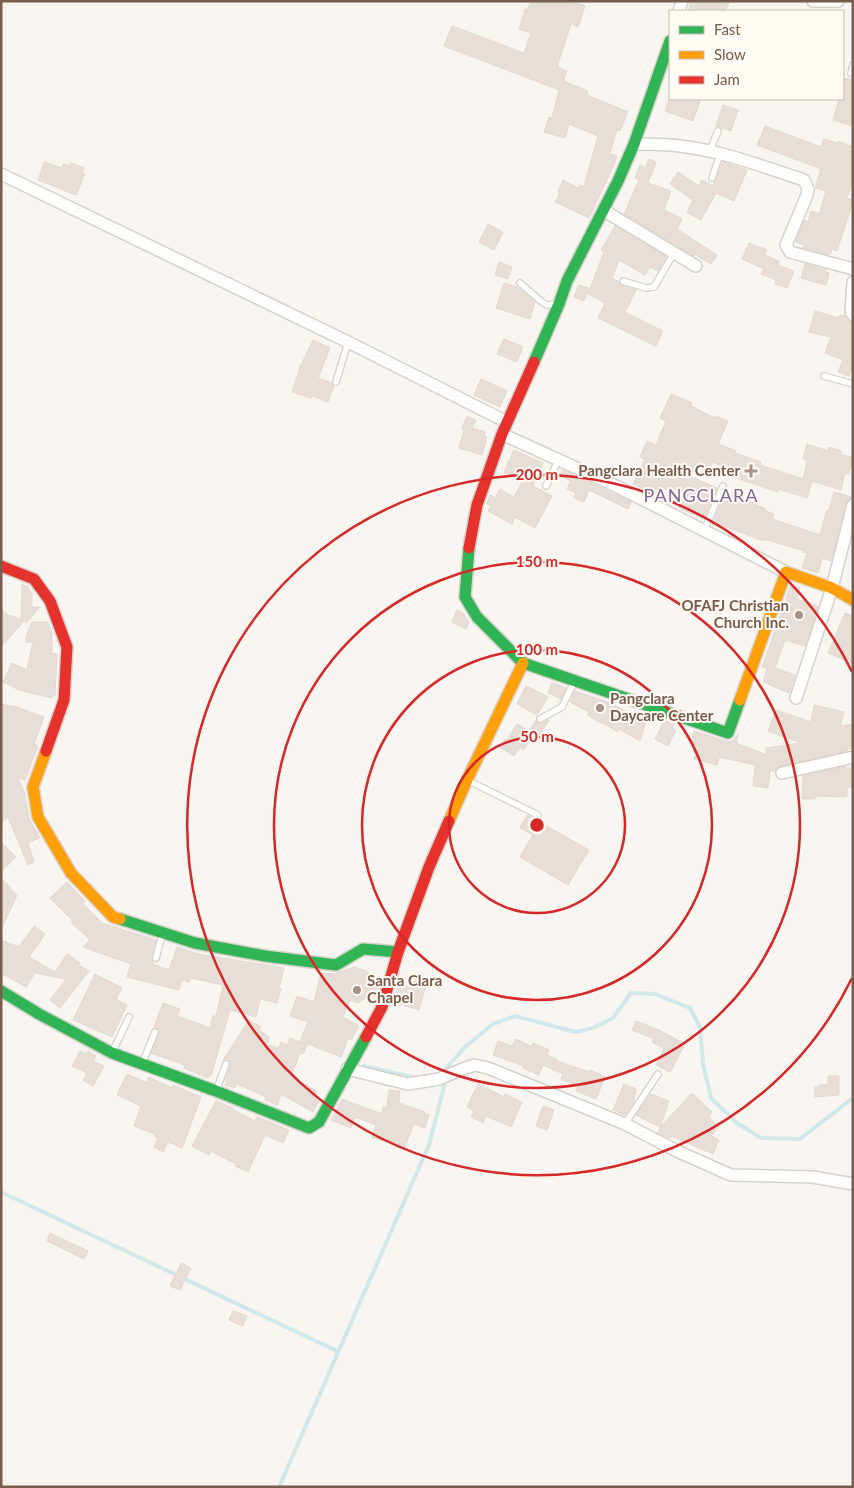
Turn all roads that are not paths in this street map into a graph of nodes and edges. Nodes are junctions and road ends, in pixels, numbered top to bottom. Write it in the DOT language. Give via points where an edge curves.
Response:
graph roads {
  1 [pos="813,1"];
  2 [pos="838,1"];
  3 [pos="669,44"];
  4 [pos="853,65"];
  5 [pos="851,73"];
  6 [pos="718,131"];
  7 [pos="634,144"];
  8 [pos="714,153"];
  9 [pos="1,174"];
  10 [pos="712,178"];
  11 [pos="603,210"];
  12 [pos="674,253"];
  13 [pos="696,266"];
  14 [pos="853,269"];
  15 [pos="623,281"];
  16 [pos="853,282"];
  17 [pos="520,283"];
  18 [pos="559,304"];
  19 [pos="853,315"];
  20 [pos="348,342"];
  21 [pos="824,376"];
  22 [pos="336,382"];
  23 [pos="853,384"];
  24 [pos="507,422"];
  25 [pos="502,434"];
  26 [pos="558,459"];
  27 [pos="546,486"];
  28 [pos="723,486"];
  29 [pos="853,504"];
  30 [pos="704,531"];
  31 [pos="1,566"];
  32 [pos="786,572"];
  33 [pos="832,588"];
  34 [pos="853,600"];
  35 [pos="523,663"];
  36 [pos="575,680"];
  37 [pos="796,698"];
  38 [pos="540,719"];
  39 [pos="853,757"];
  40 [pos="782,773"];
  41 [pos="467,780"];
  42 [pos="538,815"];
  43 [pos="163,933"];
  44 [pos="398,952"];
  45 [pos="156,958"];
  46 [pos="1,991"];
  47 [pos="129,1017"];
  48 [pos="155,1032"];
  49 [pos="112,1053"];
  50 [pos="142,1064"];
  51 [pos="226,1064"];
  52 [pos="347,1069"];
  53 [pos="658,1074"];
  54 [pos="216,1091"];
  55 [pos="625,1124"];
  56 [pos="853,1184"];
  1 -- 2 [label="street"];
  3 -- 7 [label="street"];
  4 -- 5 [label="lane"];
  6 -- 8 [label="lane"];
  7 -- 8 [label="street" via="680,146"];
  7 -- 11 [label="street"];
  8 -- 10 [label="lane"];
  8 -- 14 [label="street" via="804,180 807,195 787,248 790,252"];
  9 -- 20 [label="street"];
  11 -- 12 [label="street"];
  11 -- 18 [label="street" via="567,281"];
  12 -- 13 [label="street"];
  12 -- 15 [label="lane" via="654,287 646,288"];
  16 -- 19 [label="street"];
  17 -- 18 [label="lane" via="542,303"];
  18 -- 24 [label="street"];
  20 -- 22 [label="lane"];
  20 -- 24 [label="street"];
  21 -- 23 [label="lane"];
  24 -- 25 [label="street"];
  25 -- 26 [label="street"];
  25 -- 35 [label="street" via="477,505 465,597 477,617"];
  26 -- 27 [label="lane"];
  26 -- 30 [label="street"];
  28 -- 30 [label="lane"];
  29 -- 33 [label="street"];
  30 -- 32 [label="street"];
  31 -- 43 [label="street" via="34,579 50,601 67,647 64,700 33,787 38,817 71,873 114,917"];
  32 -- 33 [label="street"];
  32 -- 36 [label="street" via="728,732"];
  33 -- 34 [label="street"];
  33 -- 37 [label="street"];
  35 -- 36 [label="street"];
  35 -- 41 [label="street"];
  36 -- 38 [label="lane" via="562,707"];
  39 -- 40 [label="street"];
  41 -- 42 [label="lane"];
  41 -- 44 [label="street" via="429,867"];
  43 -- 44 [label="street" via="194,943 336,965 363,949"];
  43 -- 45 [label="lane"];
  44 -- 52 [label="street" via="382,1007"];
  46 -- 49 [label="street"];
  47 -- 49 [label="lane"];
  48 -- 50 [label="lane"];
  49 -- 50 [label="street"];
  50 -- 54 [label="street"];
  51 -- 54 [label="lane"];
  52 -- 54 [label="street" via="319,1122 309,1128"];
  52 -- 55 [label="street" via="408,1084 440,1079 475,1065"];
  53 -- 55 [label="lane"];
  55 -- 56 [label="street" via="731,1175 813,1177"];
}
